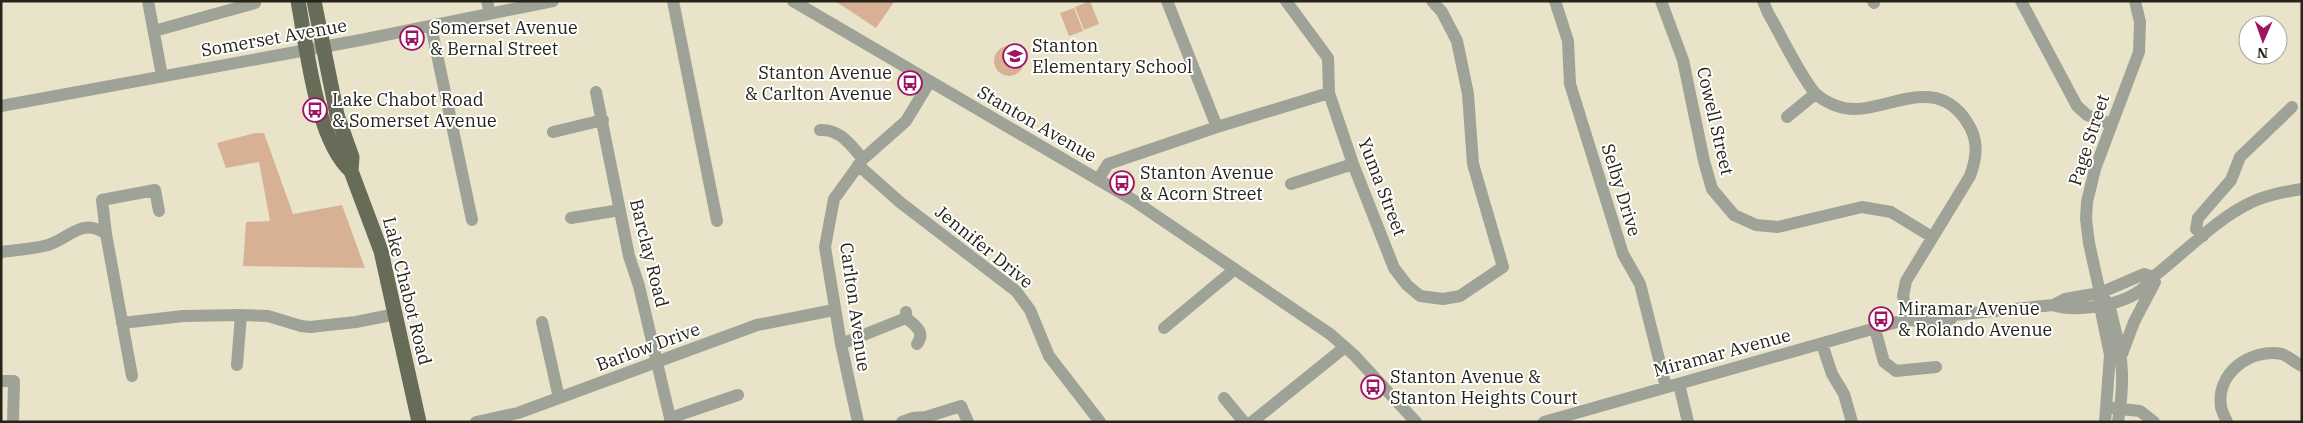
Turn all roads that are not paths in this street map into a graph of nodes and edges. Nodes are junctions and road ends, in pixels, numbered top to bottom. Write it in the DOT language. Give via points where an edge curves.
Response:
graph roads {
  1 [pos="148,1"];
  2 [pos="298,1"];
  3 [pos="314,1"];
  4 [pos="553,1"];
  5 [pos="673,1"];
  6 [pos="793,1"];
  7 [pos="1167,1"];
  8 [pos="1286,1"];
  9 [pos="1432,1"];
  10 [pos="1555,1"];
  11 [pos="1661,1"];
  12 [pos="1763,1"];
  13 [pos="2021,1"];
  14 [pos="2135,1"];
  15 [pos="255,3"];
  16 [pos="489,8"];
  17 [pos="431,26"];
  18 [pos="154,31"];
  19 [pos="323,47"];
  20 [pos="308,49"];
  21 [pos="162,76"];
  22 [pos="929,82"];
  23 [pos="596,92"];
  24 [pos="1330,93"];
  25 [pos="1815,94"];
  26 [pos="1,106"];
  27 [pos="2292,107"];
  28 [pos="1787,118"];
  29 [pos="603,120"];
  30 [pos="2111,124"];
  31 [pos="1217,127"];
  32 [pos="820,130"];
  33 [pos="553,132"];
  34 [pos="861,162"];
  35 [pos="1353,164"];
  36 [pos="351,171"];
  37 [pos="1098,180"];
  38 [pos="1291,184"];
  39 [pos="2302,189"];
  40 [pos="620,210"];
  41 [pos="159,211"];
  42 [pos="571,218"];
  43 [pos="472,220"];
  44 [pos="717,221"];
  45 [pos="106,234"];
  46 [pos="2203,236"];
  47 [pos="1932,237"];
  48 [pos="1,252"];
  49 [pos="1235,269"];
  50 [pos="2156,275"];
  51 [pos="2100,293"];
  52 [pos="2053,305"];
  53 [pos="2104,305"];
  54 [pos="834,310"];
  55 [pos="396,314"];
  56 [pos="241,315"];
  57 [pos="1908,320"];
  58 [pos="542,322"];
  59 [pos="122,323"];
  60 [pos="1164,328"];
  61 [pos="1874,329"];
  62 [pos="841,344"];
  63 [pos="917,344"];
  64 [pos="1822,344"];
  65 [pos="1345,347"];
  66 [pos="2122,354"];
  67 [pos="658,362"];
  68 [pos="237,365"];
  69 [pos="1936,366"];
  70 [pos="2302,366"];
  71 [pos="132,376"];
  72 [pos="8,381"];
  73 [pos="1672,385"];
  74 [pos="738,395"];
  75 [pos="559,398"];
  76 [pos="1224,398"];
  77 [pos="2107,408"];
  78 [pos="2120,408"];
  79 [pos="671,420"];
  80 [pos="1412,420"];
  81 [pos="13,422"];
  82 [pos="419,422"];
  83 [pos="476,422"];
  84 [pos="858,422"];
  85 [pos="902,422"];
  86 [pos="968,422"];
  87 [pos="1100,422"];
  88 [pos="1244,422"];
  89 [pos="1252,422"];
  90 [pos="1544,422"];
  91 [pos="1688,422"];
  92 [pos="1852,422"];
  93 [pos="2105,422"];
  94 [pos="2118,422"];
  95 [pos="2154,422"];
  96 [pos="2227,422"];
  1 -- 18 [label="street"];
  2 -- 20 [label="main road, Lake Chabot Road"];
  3 -- 19 [label="main road, Lake Chabot Road"];
  4 -- 16 [label="street, Somerset Avenue"];
  5 -- 44 [label="street"];
  6 -- 22 [label="street, Stanton Avenue"];
  7 -- 31 [label="street"];
  8 -- 24 [label="street, Yuma Street" via="1328,58"];
  9 -- 35 [label="street, Yuma Street" via="1442,12 1457,41 1468,94 1473,164 1503,267 1460,296 1443,299 1420,296 1394,268"];
  10 -- 73 [label="street, Selby Drive" via="1568,41 1570,84 1622,254 1640,284"];
  11 -- 47 [label="street, Cowell Street" via="1683,60 1712,189 1734,215 1756,225 1778,227 1862,207 1891,212"];
  12 -- 25 [label="street"];
  13 -- 30 [label="street" via="2077,106 2088,115"];
  14 -- 30 [label="street, Page Street" via="2140,22 2139,52"];
  15 -- 18 [label="street"];
  16 -- 17 [label="street, Somerset Avenue"];
  17 -- 19 [label="street, Somerset Avenue"];
  17 -- 43 [label="street"];
  18 -- 21 [label="street"];
  19 -- 20 [label="street, Somerset Avenue"];
  19 -- 36 [label="main road, Lake Chabot Road" via="337,114 352,157"];
  20 -- 21 [label="street, Somerset Avenue"];
  20 -- 36 [label="main road, Lake Chabot Road" via="325,129 341,162"];
  21 -- 26 [label="street, Somerset Avenue"];
  22 -- 34 [label="street, Carlton Avenue" via="906,121"];
  22 -- 37 [label="street, Stanton Avenue"];
  23 -- 29 [label="street, Barclay Road"];
  24 -- 31 [label="street"];
  24 -- 35 [label="street, Yuma Street"];
  25 -- 28 [label="street"];
  25 -- 47 [label="street" via="1837,107 1855,109 1931,97 1962,113 1974,132 1976,160 1970,176"];
  27 -- 46 [label="street" via="2240,157 2231,180 2198,218 2196,229"];
  29 -- 33 [label="street"];
  29 -- 40 [label="street, Barclay Road"];
  30 -- 51 [label="street, Page Street" via="2091,182 2086,210 2089,243"];
  31 -- 37 [label="street" via="1108,164"];
  32 -- 34 [label="street, Jennifer Drive" via="840,134"];
  34 -- 54 [label="street, Carlton Avenue" via="834,199 825,247"];
  34 -- 87 [label="street, Jennifer Drive" via="891,196 1016,290 1030,310 1049,356"];
  35 -- 38 [label="street"];
  36 -- 55 [label="main road, Lake Chabot Road" via="381,251"];
  37 -- 49 [label="street, Stanton Avenue"];
  39 -- 46 [label="street, Miramar Avenue" via="2241,207"];
  40 -- 42 [label="street"];
  40 -- 67 [label="street, Barclay Road"];
  41 -- 45 [label="street" via="155,190 102,200"];
  45 -- 48 [label="street" via="92,227 77,229 49,244"];
  45 -- 59 [label="street"];
  46 -- 50 [label="street, Miramar Avenue"];
  47 -- 57 [label="street" via="1906,281 1903,296"];
  49 -- 60 [label="street"];
  49 -- 65 [label="street, Stanton Avenue"];
  50 -- 51 [label="street, Miramar Avenue" via="2144,274"];
  50 -- 53 [label="street, Miramar Avenue" via="2141,290"];
  50 -- 66 [label="street"];
  51 -- 52 [label="street, Miramar Avenue" via="2065,299"];
  51 -- 53 [label="street"];
  52 -- 53 [label="street, Miramar Avenue" via="2066,309"];
  52 -- 57 [label="street, Miramar Avenue" via="1954,315 1949,311"];
  53 -- 66 [label="street"];
  53 -- 77 [label="street" via="2110,355"];
  54 -- 62 [label="street, Carlton Avenue"];
  54 -- 67 [label="street, Barlow Drive" via="757,325"];
  55 -- 56 [label="street" via="310,326 268,316"];
  55 -- 82 [label="main road, Lake Chabot Road"];
  56 -- 59 [label="street" via="183,316"];
  56 -- 68 [label="street"];
  57 -- 61 [label="street, Miramar Avenue"];
  58 -- 75 [label="street"];
  59 -- 71 [label="street"];
  61 -- 64 [label="street, Miramar Avenue"];
  61 -- 69 [label="street" via="1884,362 1896,371"];
  62 -- 63 [label="street" via="906,314 921,333"];
  62 -- 84 [label="street, Carlton Avenue"];
  64 -- 73 [label="street, Miramar Avenue"];
  64 -- 92 [label="street" via="1832,374 1844,394"];
  65 -- 80 [label="street, Stanton Avenue"];
  65 -- 89 [label="street"];
  66 -- 78 [label="street"];
  67 -- 75 [label="street, Barlow Drive"];
  67 -- 79 [label="street, Barclay Road"];
  70 -- 96 [label="street" via="2283,354 2254,354 2233,367 2222,390 2221,408"];
  72 -- 81 [label="street"];
  73 -- 90 [label="street, Miramar Avenue"];
  73 -- 91 [label="street, Selby Drive"];
  74 -- 79 [label="street"];
  75 -- 83 [label="street, Barlow Drive"];
  76 -- 88 [label="street"];
  77 -- 78 [label="street"];
  77 -- 93 [label="street"];
  78 -- 94 [label="street"];
  78 -- 95 [label="street" via="2140,411"];
  85 -- 86 [label="street" via="962,406"];
}
